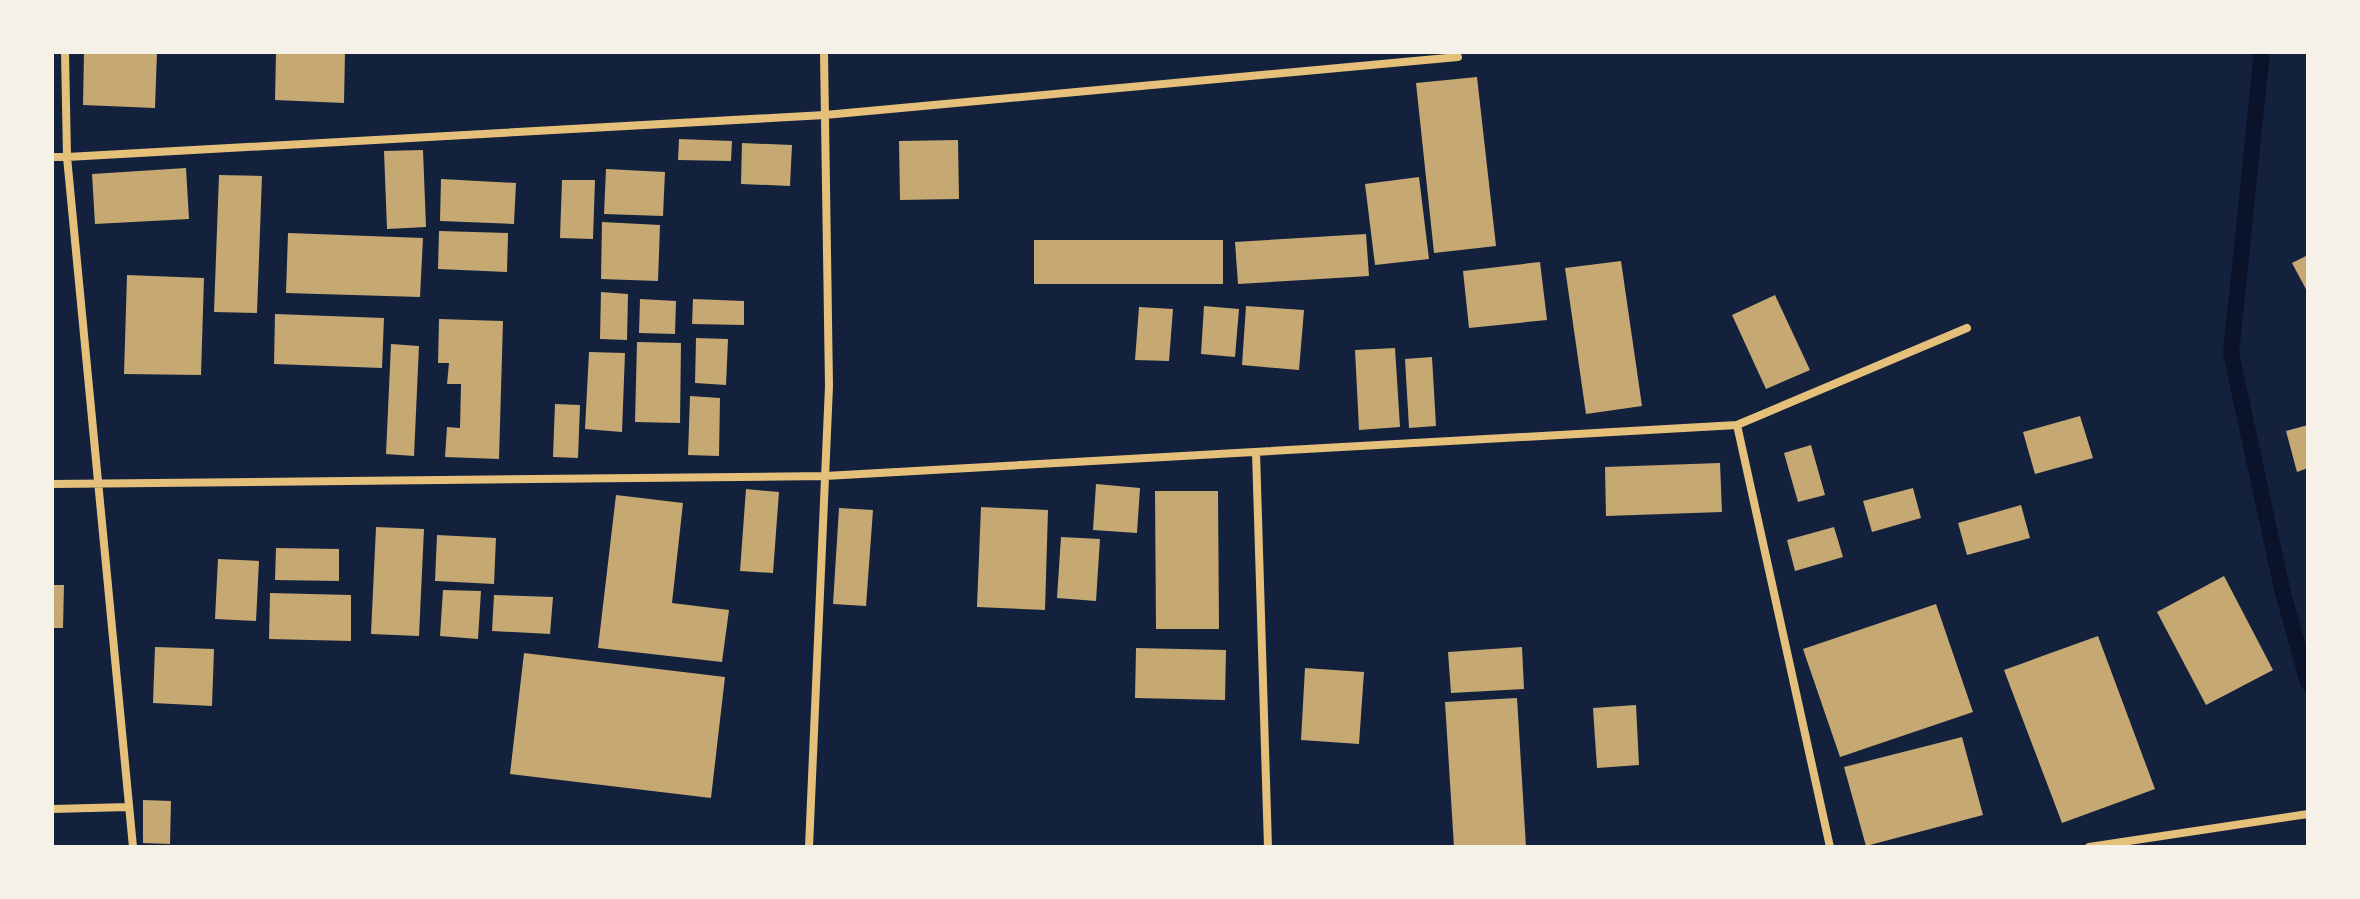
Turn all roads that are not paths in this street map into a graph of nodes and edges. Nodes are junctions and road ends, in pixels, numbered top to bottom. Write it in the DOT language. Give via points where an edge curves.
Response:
graph roads {
  1 [pos="65,52"];
  2 [pos="824,52"];
  3 [pos="1458,57"];
  4 [pos="825,115"];
  5 [pos="52,157"];
  6 [pos="67,157"];
  7 [pos="1967,328"];
  8 [pos="1737,425"];
  9 [pos="1256,452"];
  10 [pos="825,476"];
  11 [pos="52,484"];
  12 [pos="98,484"];
  13 [pos="129,807"];
  14 [pos="52,809"];
  15 [pos="2308,814"];
  16 [pos="133,847"];
  17 [pos="809,847"];
  18 [pos="1268,847"];
  19 [pos="1830,847"];
  20 [pos="2089,847"];
  1 -- 6 [label="street"];
  2 -- 4 [label="street"];
  3 -- 4 [label="street"];
  4 -- 6 [label="street"];
  4 -- 10 [label="street"];
  5 -- 6 [label="street"];
  6 -- 12 [label="street"];
  7 -- 8 [label="street"];
  8 -- 9 [label="street"];
  8 -- 19 [label="street"];
  9 -- 10 [label="street"];
  9 -- 18 [label="street"];
  10 -- 12 [label="street"];
  10 -- 17 [label="street"];
  11 -- 12 [label="street"];
  12 -- 13 [label="street"];
  13 -- 14 [label="street"];
  13 -- 16 [label="street"];
  15 -- 20 [label="street"];
}
